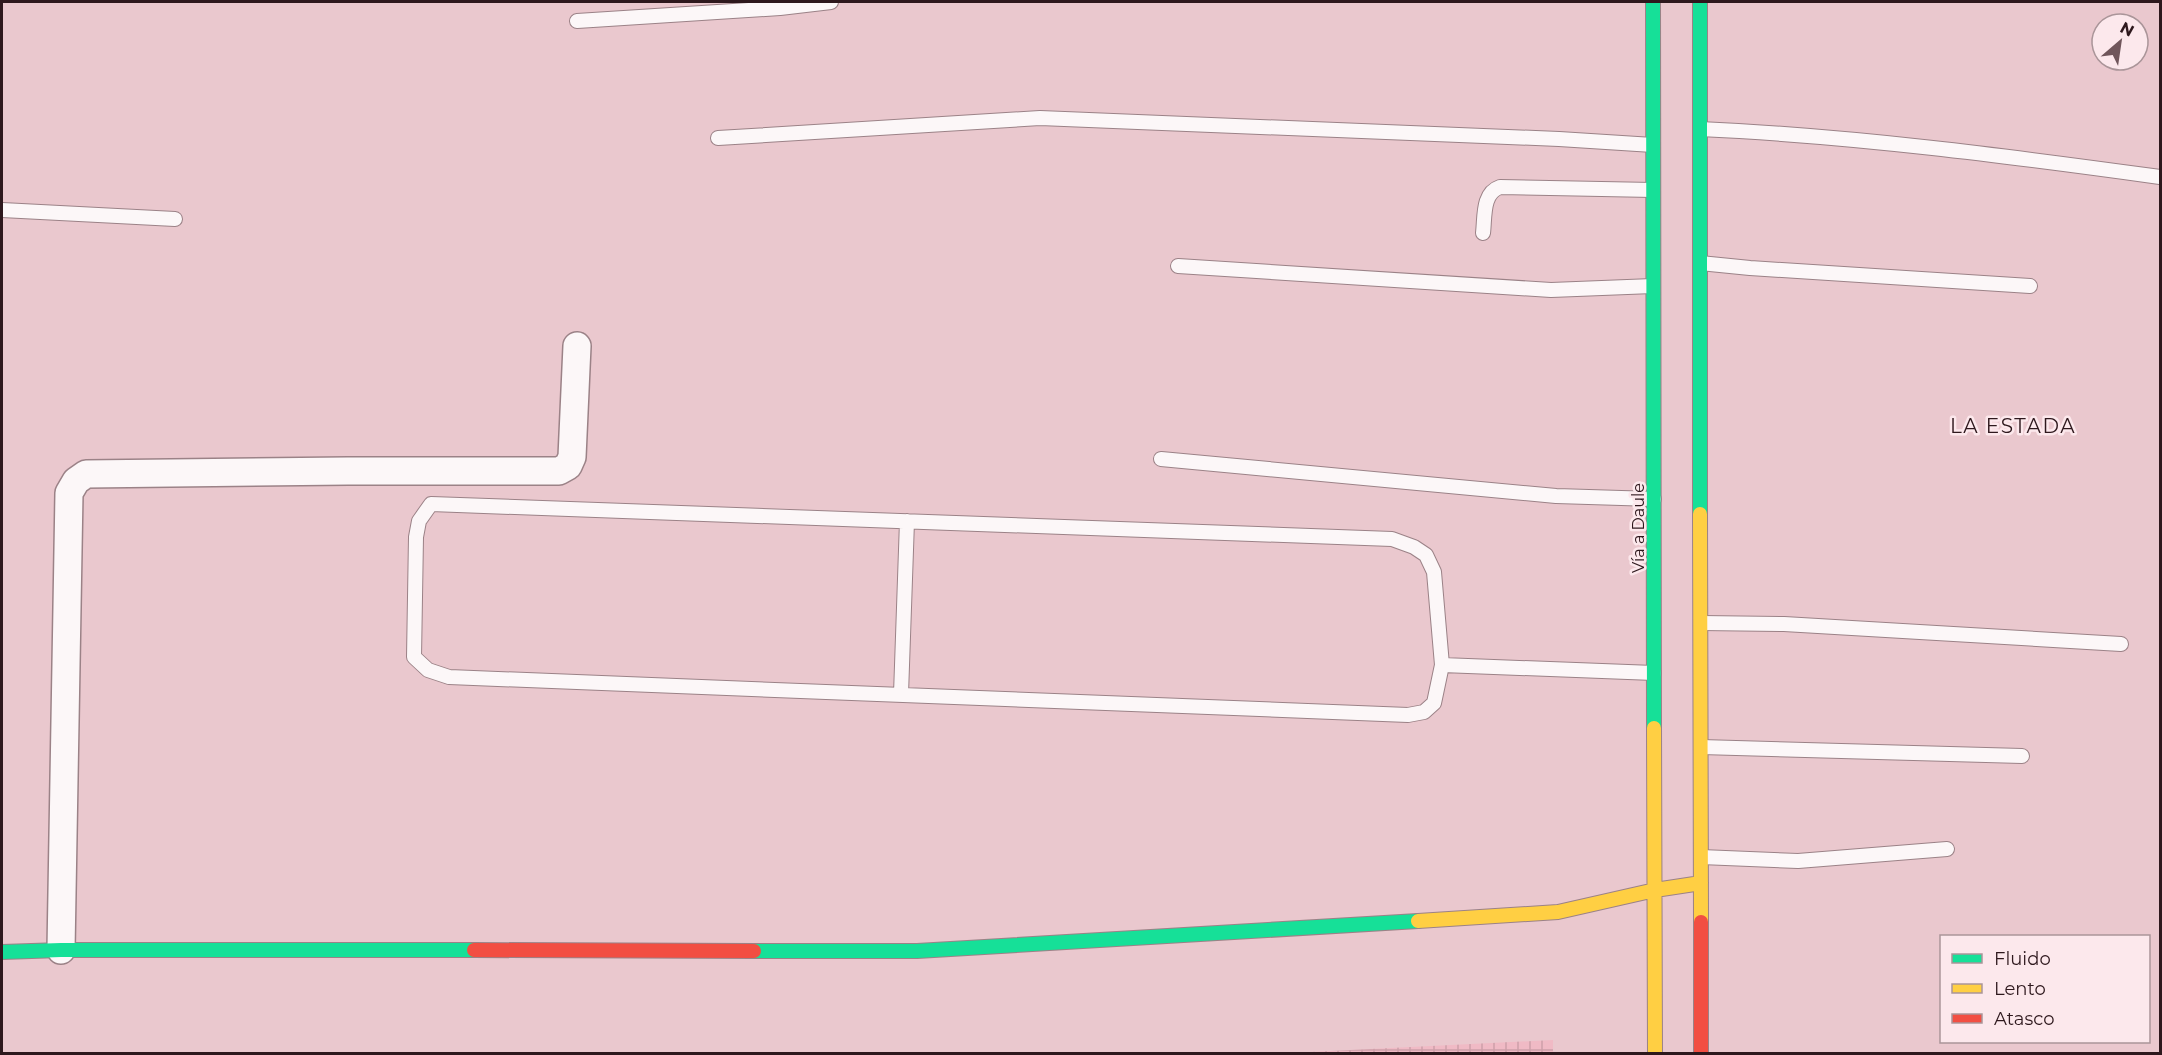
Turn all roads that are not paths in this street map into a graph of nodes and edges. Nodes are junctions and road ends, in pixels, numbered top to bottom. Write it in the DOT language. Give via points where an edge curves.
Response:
graph roads {
  1 [pos="831,2"];
  2 [pos="1653,2"];
  3 [pos="1700,2"];
  4 [pos="577,21"];
  5 [pos="1700,129"];
  6 [pos="718,138"];
  7 [pos="1653,145"];
  8 [pos="2160,177"];
  9 [pos="1653,190"];
  10 [pos="2,210"];
  11 [pos="175,219"];
  12 [pos="1483,233"];
  13 [pos="1700,263"];
  14 [pos="1178,266"];
  15 [pos="1653,286"];
  16 [pos="2030,286"];
  17 [pos="577,345"];
  18 [pos="1161,459"];
  19 [pos="1654,499"];
  20 [pos="907,521"];
  21 [pos="1701,623"];
  22 [pos="2121,644"];
  23 [pos="1442,665"];
  24 [pos="1654,673"];
  25 [pos="901,694"];
  26 [pos="1701,747"];
  27 [pos="2022,756"];
  28 [pos="1947,849"];
  29 [pos="1701,857"];
  30 [pos="1701,883"];
  31 [pos="1655,890"];
  32 [pos="61,950"];
  33 [pos="2,952"];
  34 [pos="1655,1053"];
  35 [pos="1701,1053"];
  1 -- 4 [label="lane"];
  2 -- 7 [label="main road, Vía a Daule"];
  3 -- 5 [label="main road"];
  5 -- 8 [label="lane" via="1778,132 1968,151"];
  5 -- 13 [label="main road"];
  6 -- 7 [label="lane" via="1040,118"];
  7 -- 9 [label="main road, Vía a Daule"];
  9 -- 12 [label="lane" via="1500,186 1487,195"];
  9 -- 15 [label="main road, Vía a Daule"];
  10 -- 11 [label="lane"];
  13 -- 16 [label="lane"];
  13 -- 21 [label="main road"];
  14 -- 15 [label="lane" via="1551,290"];
  15 -- 19 [label="main road, Vía a Daule"];
  17 -- 32 [label="street" via="572,457 568,466 559,471 86,474 76,481 69,493"];
  18 -- 19 [label="lane" via="1556,496"];
  19 -- 24 [label="main road, Vía a Daule"];
  20 -- 23 [label="lane" via="1392,539 1426,555 1434,572"];
  20 -- 25 [label="lane"];
  20 -- 25 [label="lane" via="431,504 419,521 416,537 414,657 428,670 448,676"];
  21 -- 22 [label="lane" via="1784,624"];
  21 -- 26 [label="main road"];
  23 -- 24 [label="lane"];
  23 -- 25 [label="lane" via="1434,703 1424,712 1408,715"];
  24 -- 31 [label="main road, Vía a Daule"];
  26 -- 27 [label="lane"];
  26 -- 29 [label="main road"];
  28 -- 29 [label="lane" via="1798,861"];
  29 -- 30 [label="main road"];
  30 -- 31 [label="main road"];
  30 -- 35 [label="main road"];
  31 -- 32 [label="main road" via="1558,912 917,951"];
  31 -- 34 [label="main road, Vía a Daule"];
  32 -- 33 [label="main road"];
}
